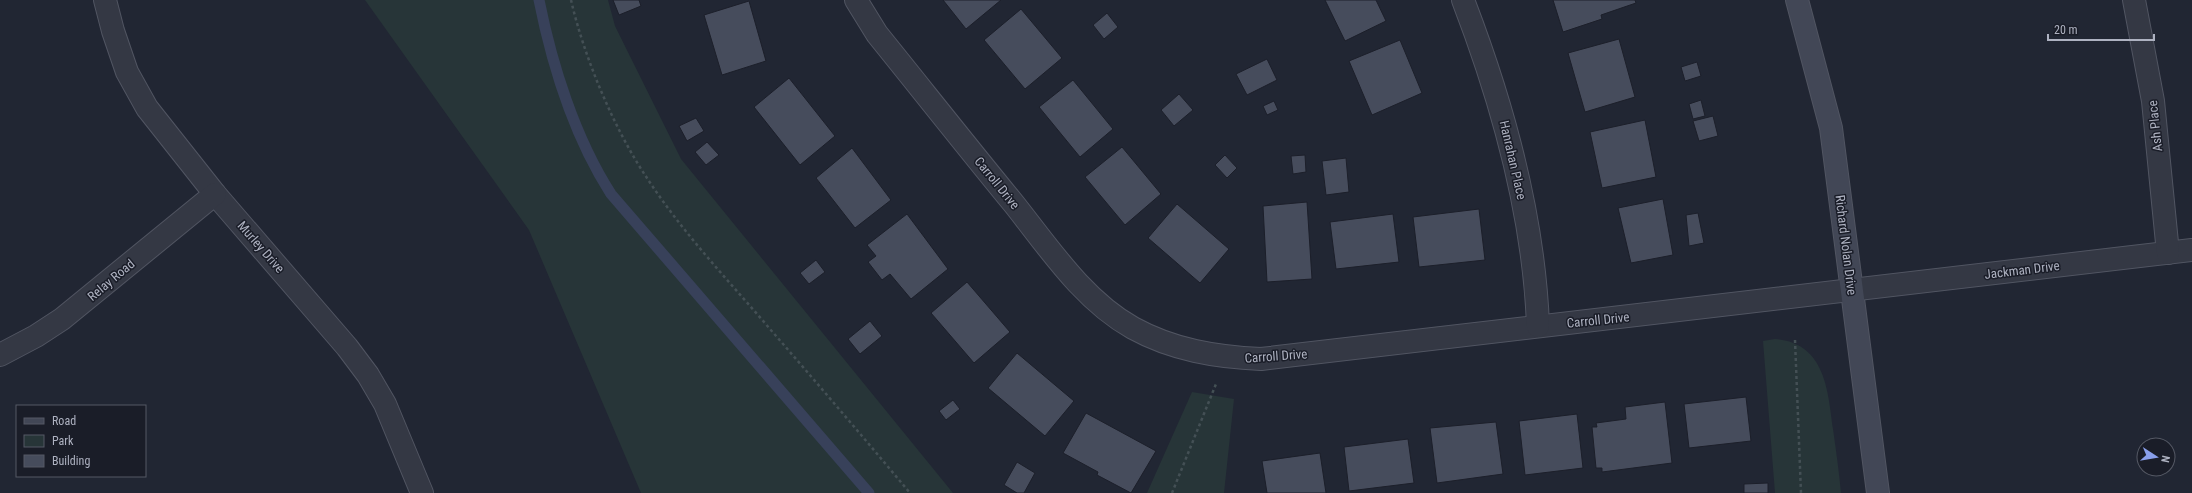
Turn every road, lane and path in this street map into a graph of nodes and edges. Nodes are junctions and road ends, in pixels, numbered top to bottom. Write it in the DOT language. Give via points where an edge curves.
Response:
graph roads {
  1 [pos="106,0"];
  2 [pos="571,0"];
  3 [pos="856,0"];
  4 [pos="1462,0"];
  5 [pos="1797,0"];
  6 [pos="2134,0"];
  7 [pos="215,194"];
  8 [pos="2192,250"];
  9 [pos="2168,253"];
  10 [pos="1852,291"];
  11 [pos="1538,326"];
  12 [pos="1796,340"];
  13 [pos="0,355"];
  14 [pos="1220,356"];
  15 [pos="422,493"];
  16 [pos="910,493"];
  17 [pos="1172,493"];
  18 [pos="1801,493"];
  19 [pos="1878,493"];
  1 -- 7 [label="street, Murley Drive" via="119,51 136,91"];
  2 -- 16 [label="path" via="589,58 610,109 646,178 718,268"];
  3 -- 14 [label="street, Carroll Drive" via="877,34 1074,278 1093,297 1113,314 1155,339"];
  4 -- 11 [label="street, Hanrahan Place" via="1493,86 1513,158 1533,261"];
  5 -- 10 [label="main road, Richard Nolan Drive" via="1832,128"];
  6 -- 9 [label="street, Ash Place" via="2153,101"];
  7 -- 13 [label="street, Relay Road" via="62,320"];
  7 -- 15 [label="street, Murley Drive" via="348,347 368,375 385,404"];
  8 -- 9 [label="street, Jackman Drive"];
  9 -- 10 [label="street, Jackman Drive"];
  10 -- 11 [label="street, Carroll Drive"];
  10 -- 19 [label="main road, Richard Nolan Drive"];
  11 -- 14 [label="street, Carroll Drive" via="1261,359"];
  12 -- 18 [label="path"];
  14 -- 17 [label="path" via="1214,392"];
}
